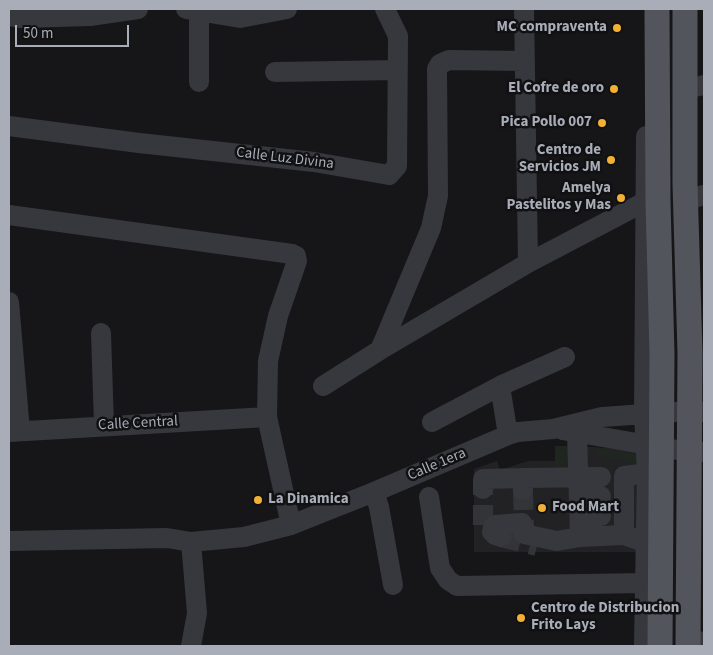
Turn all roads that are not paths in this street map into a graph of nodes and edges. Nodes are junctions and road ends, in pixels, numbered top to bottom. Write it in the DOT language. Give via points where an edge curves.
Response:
graph roads {
  1 [pos="138,9"];
  2 [pos="287,9"];
  3 [pos="385,9"];
  4 [pos="524,9"];
  5 [pos="648,9"];
  6 [pos="657,9"];
  7 [pos="685,9"];
  8 [pos="192,10"];
  9 [pos="16,14"];
  10 [pos="525,61"];
  11 [pos="398,70"];
  12 [pos="275,72"];
  13 [pos="199,82"];
  14 [pos="695,87"];
  15 [pos="9,126"];
  16 [pos="695,198"];
  17 [pos="651,199"];
  18 [pos="9,215"];
  19 [pos="528,264"];
  20 [pos="9,302"];
  21 [pos="101,333"];
  22 [pos="380,350"];
  23 [pos="565,357"];
  24 [pos="323,386"];
  25 [pos="500,386"];
  26 [pos="697,411"];
  27 [pos="653,413"];
  28 [pos="267,417"];
  29 [pos="432,422"];
  30 [pos="104,425"];
  31 [pos="553,429"];
  32 [pos="14,431"];
  33 [pos="578,433"];
  34 [pos="508,435"];
  35 [pos="697,452"];
  36 [pos="654,459"];
  37 [pos="614,486"];
  38 [pos="579,487"];
  39 [pos="483,489"];
  40 [pos="374,492"];
  41 [pos="429,497"];
  42 [pos="613,516"];
  43 [pos="291,525"];
  44 [pos="580,527"];
  45 [pos="492,531"];
  46 [pos="624,535"];
  47 [pos="9,541"];
  48 [pos="557,541"];
  49 [pos="191,542"];
  50 [pos="653,545"];
  51 [pos="537,546"];
  52 [pos="645,583"];
  53 [pos="393,585"];
  54 [pos="694,643"];
  55 [pos="191,646"];
  56 [pos="644,646"];
  57 [pos="660,646"];
  1 -- 9 [label="street" via="90,16"];
  2 -- 8 [label="street" via="240,18"];
  3 -- 11 [label="street, Calle Luz Divina" via="398,36"];
  4 -- 10 [label="street"];
  5 -- 17 [label="street"];
  6 -- 17 [label="main road"];
  7 -- 14 [label="main road"];
  8 -- 13 [label="street"];
  10 -- 19 [label="street"];
  10 -- 22 [label="street" via="449,60 437,69 438,196 435,212"];
  11 -- 12 [label="street"];
  11 -- 15 [label="street, Calle Luz Divina" via="397,166 389,175 296,159"];
  14 -- 16 [label="main road"];
  16 -- 26 [label="main road" via="690,353"];
  17 -- 19 [label="street"];
  17 -- 27 [label="main road" via="661,344"];
  18 -- 28 [label="street" via="296,256 268,361"];
  19 -- 22 [label="street"];
  20 -- 32 [label="street"];
  21 -- 30 [label="street"];
  22 -- 24 [label="street"];
  23 -- 25 [label="street"];
  25 -- 29 [label="street"];
  25 -- 34 [label="street"];
  26 -- 27 [label="street, Calle 1era"];
  26 -- 35 [label="main road"];
  27 -- 31 [label="street, Calle 1era" via="602,417"];
  27 -- 36 [label="main road"];
  28 -- 30 [label="street, Calle Central"];
  28 -- 43 [label="street"];
  30 -- 32 [label="street, Calle Central"];
  31 -- 33 [label="street"];
  31 -- 34 [label="street, Calle 1era"];
  33 -- 36 [label="street"];
  33 -- 38 [label="street"];
  34 -- 40 [label="street, Calle 1era"];
  35 -- 36 [label="street"];
  35 -- 54 [label="main road"];
  36 -- 37 [label="street"];
  36 -- 50 [label="main road"];
  37 -- 38 [label="street"];
  37 -- 42 [label="street"];
  38 -- 39 [label="street" via="483,479"];
  38 -- 44 [label="street"];
  40 -- 43 [label="street, Calle 1era"];
  40 -- 53 [label="street"];
  41 -- 52 [label="street" via="440,568 457,586"];
  42 -- 44 [label="street"];
  42 -- 46 [label="street"];
  43 -- 49 [label="street, Calle 1era" via="244,537"];
  44 -- 46 [label="street"];
  44 -- 48 [label="street"];
  45 -- 48 [label="street" via="499,524 523,525 524,534"];
  46 -- 50 [label="street"];
  47 -- 49 [label="street, Calle 1era" via="167,538"];
  48 -- 51 [label="street"];
  49 -- 55 [label="street" via="197,613"];
  50 -- 52 [label="street"];
  50 -- 57 [label="main road"];
  52 -- 56 [label="street"];
}
